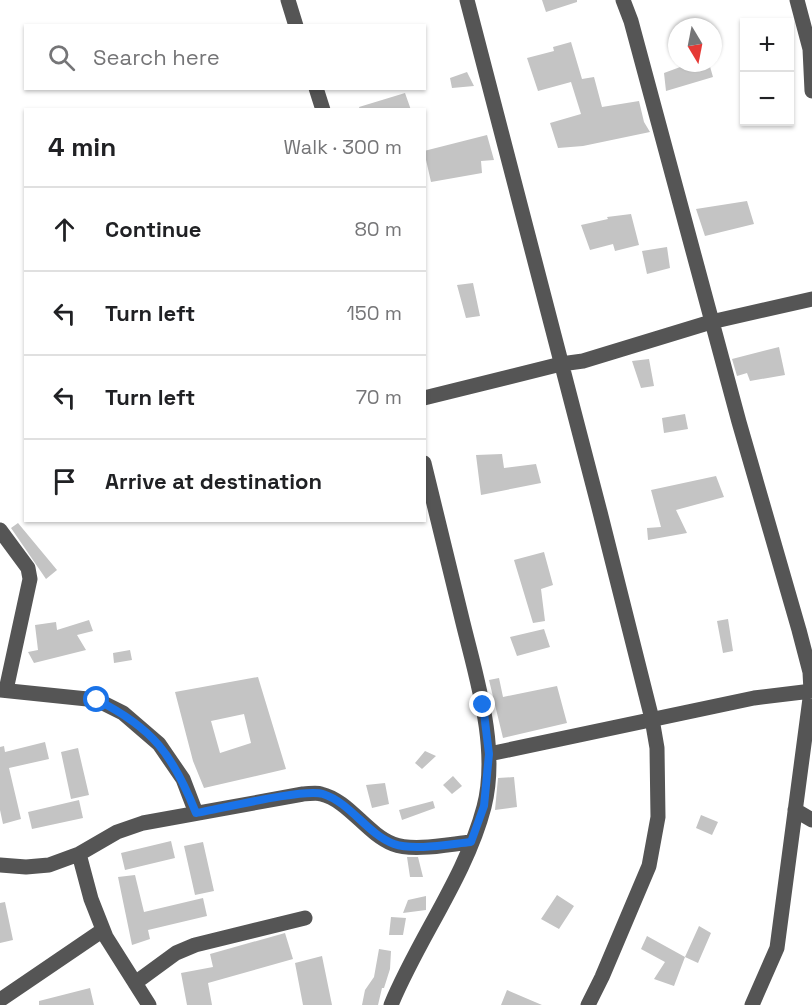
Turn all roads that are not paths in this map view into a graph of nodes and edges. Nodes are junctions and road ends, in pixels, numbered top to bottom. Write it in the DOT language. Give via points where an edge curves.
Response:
graph roads {
  1 [pos="288,0"];
  2 [pos="467,0"];
  3 [pos="623,0"];
  4 [pos="797,0"];
  5 [pos="295,24"];
  6 [pos="317,90"];
  7 [pos="812,91"];
  8 [pos="322,108"];
  9 [pos="812,299"];
  10 [pos="711,322"];
  11 [pos="561,364"];
  12 [pos="426,398"];
  13 [pos="426,471"];
  14 [pos="0,530"];
  15 [pos="3,690"];
  16 [pos="811,691"];
  17 [pos="652,719"];
  18 [pos="489,754"];
  19 [pos="795,810"];
  20 [pos="196,813"];
  21 [pos="812,820"];
  22 [pos="471,842"];
  23 [pos="79,854"];
  24 [pos="0,865"];
  25 [pos="305,918"];
  26 [pos="103,930"];
  27 [pos="135,983"];
  28 [pos="0,1000"];
  29 [pos="149,1005"];
  30 [pos="391,1005"];
  31 [pos="588,1005"];
  32 [pos="752,1005"];
  1 -- 5 [label="street"];
  2 -- 11 [label="street"];
  3 -- 10 [label="street"];
  4 -- 7 [label="street" via="810,49"];
  6 -- 8 [label="street"];
  9 -- 10 [label="street"];
  10 -- 11 [label="street" via="583,361"];
  10 -- 16 [label="street" via="800,630"];
  11 -- 12 [label="street"];
  11 -- 17 [label="street"];
  13 -- 18 [label="street" via="483,705"];
  14 -- 15 [label="street" via="28,568 30,579"];
  15 -- 20 [label="street" via="97,700 123,713 159,744 183,779"];
  16 -- 17 [label="street"];
  16 -- 19 [label="street"];
  17 -- 18 [label="street"];
  17 -- 31 [label="street" via="657,748 658,817 649,866"];
  18 -- 22 [label="street" via="484,806"];
  19 -- 21 [label="street"];
  19 -- 32 [label="street" via="777,948"];
  20 -- 22 [label="street" via="321,794 335,800 395,845"];
  20 -- 23 [label="street" via="143,822"];
  22 -- 30 [label="street"];
  23 -- 24 [label="street" via="49,865"];
  23 -- 26 [label="street"];
  25 -- 27 [label="street" via="195,945 176,953"];
  26 -- 27 [label="street"];
  26 -- 28 [label="street"];
  27 -- 29 [label="street"];
}
